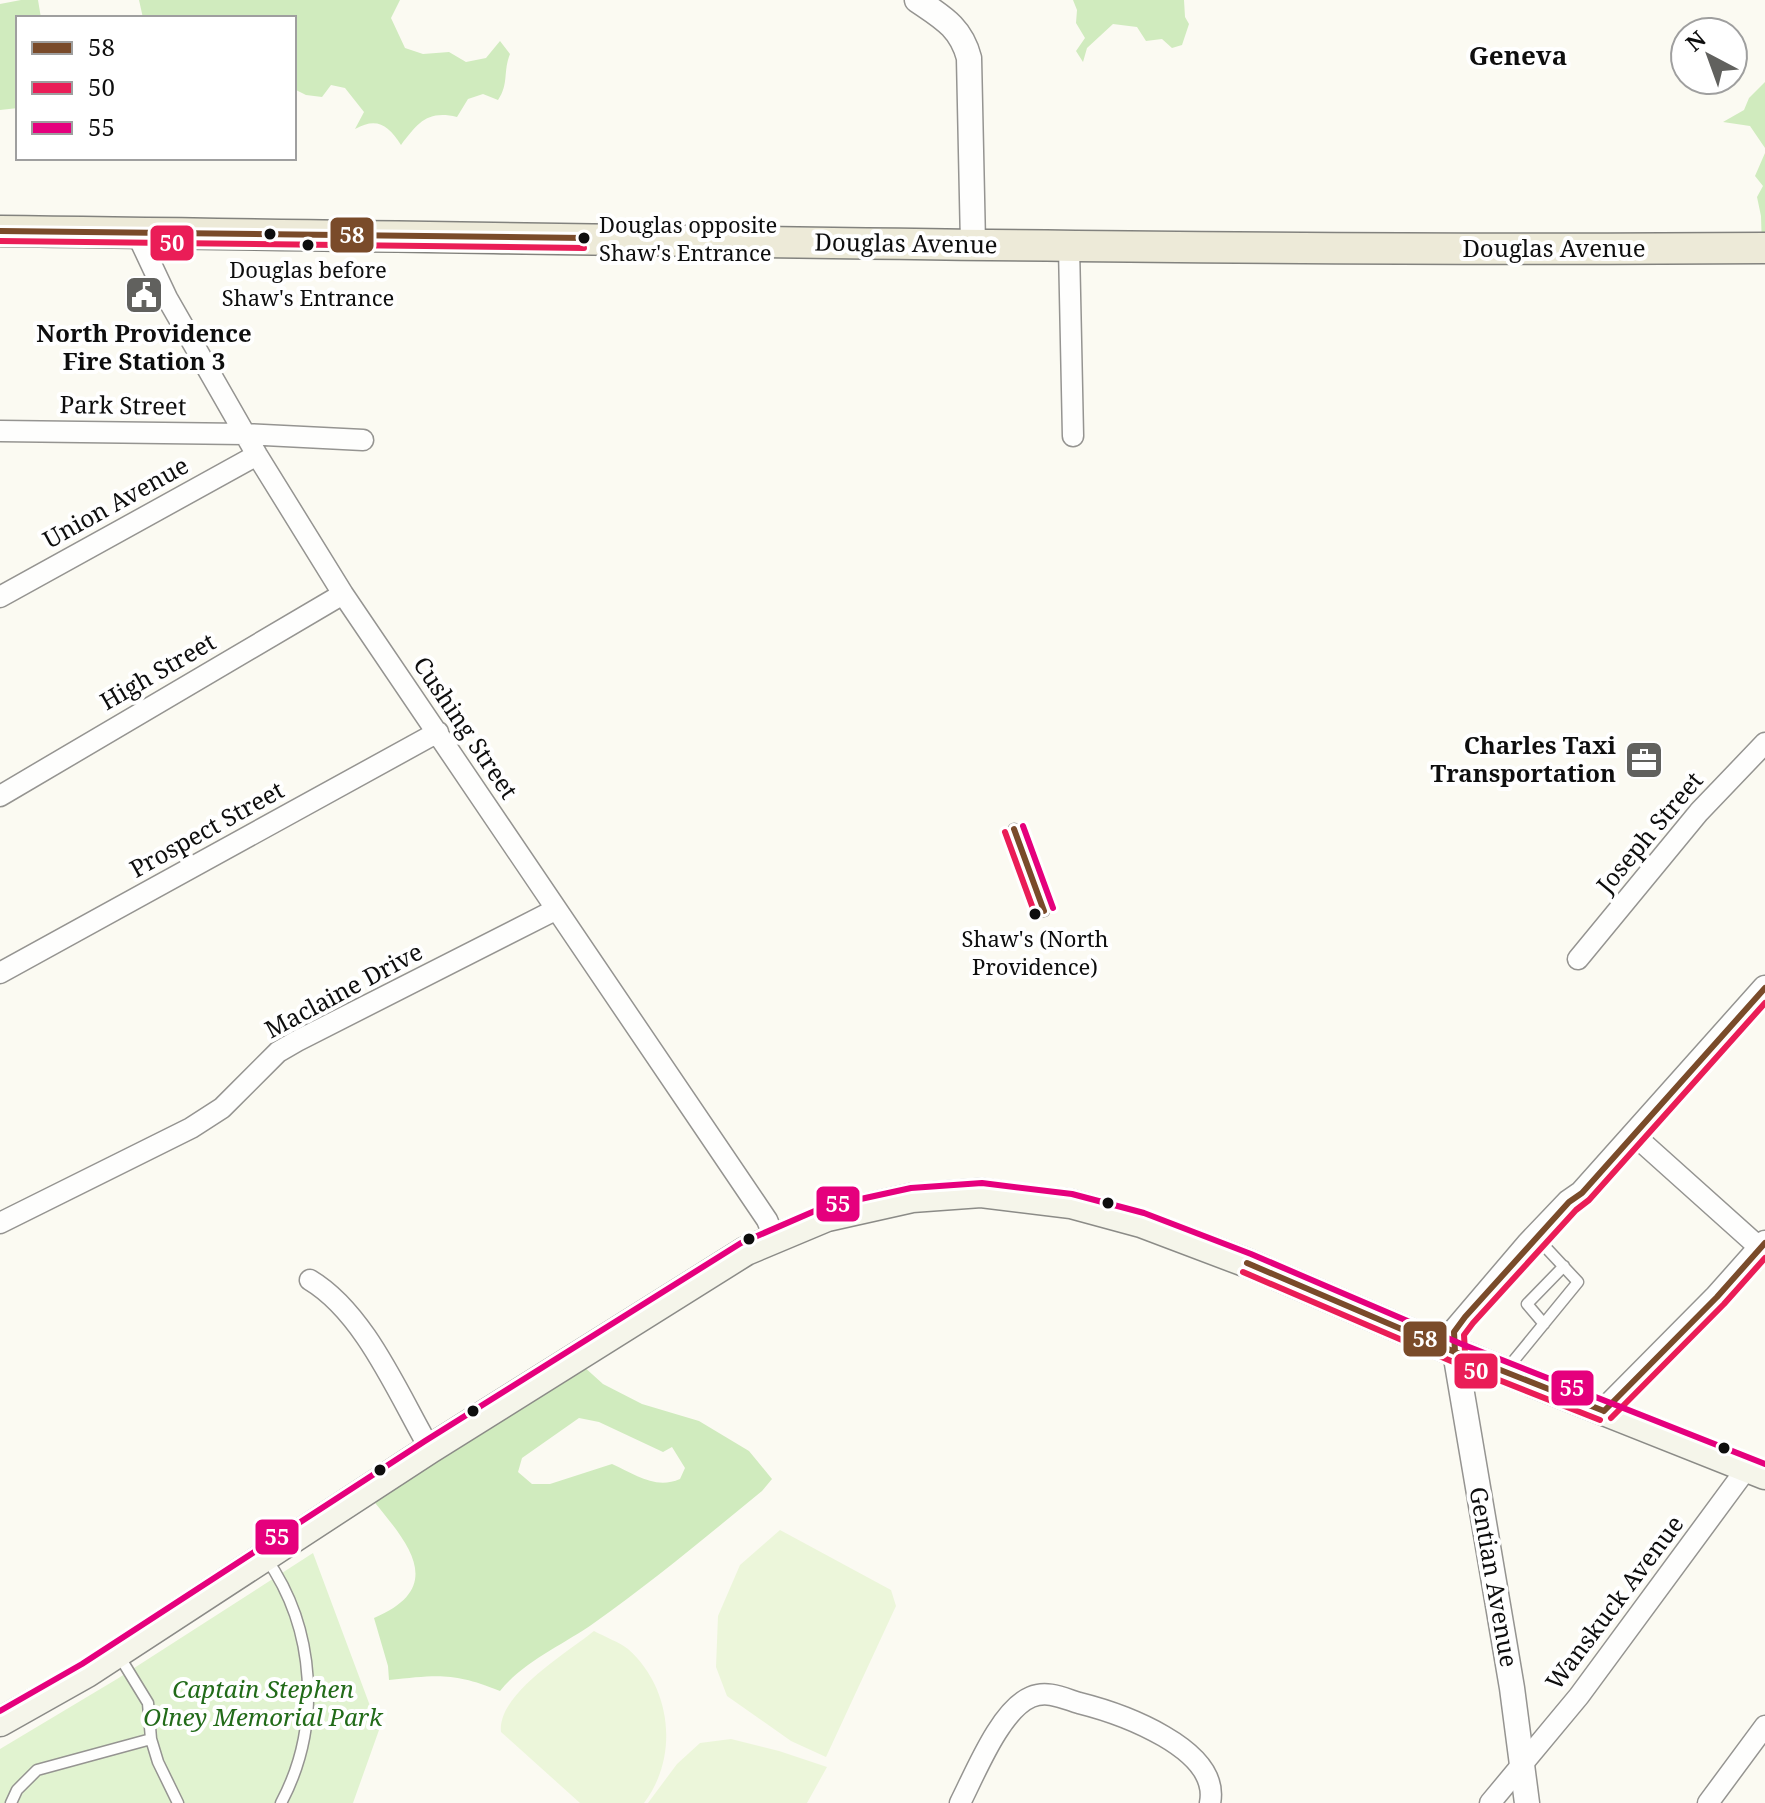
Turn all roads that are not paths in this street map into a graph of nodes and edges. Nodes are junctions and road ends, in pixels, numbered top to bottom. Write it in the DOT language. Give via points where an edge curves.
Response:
graph roads {
  1 [pos="917,0"];
  2 [pos="0,231"];
  3 [pos="136,232"];
  4 [pos="973,244"];
  5 [pos="1069,247"];
  6 [pos="1765,248"];
  7 [pos="0,431"];
  8 [pos="245,434"];
  9 [pos="1073,436"];
  10 [pos="363,440"];
  11 [pos="257,455"];
  12 [pos="343,594"];
  13 [pos="0,597"];
  14 [pos="438,732"];
  15 [pos="1765,743"];
  16 [pos="0,796"];
  17 [pos="1014,829"];
  18 [pos="555,910"];
  19 [pos="1044,911"];
  20 [pos="1578,959"];
  21 [pos="0,973"];
  22 [pos="1765,988"];
  23 [pos="1634,1135"];
  24 [pos="0,1223"];
  25 [pos="1536,1237"];
  26 [pos="775,1239"];
  27 [pos="1763,1246"];
  28 [pos="1564,1266"];
  29 [pos="310,1280"];
  30 [pos="1544,1324"];
  31 [pos="1455,1352"];
  32 [pos="1505,1372"];
  33 [pos="1604,1411"];
  34 [pos="430,1449"];
  35 [pos="1756,1472"];
  36 [pos="264,1556"];
  37 [pos="117,1652"];
  38 [pos="0,1722"];
  39 [pos="1765,1726"];
  40 [pos="151,1739"];
  41 [pos="1521,1766"];
  42 [pos="11,1803"];
  43 [pos="178,1803"];
  44 [pos="281,1803"];
  45 [pos="960,1803"];
  46 [pos="1210,1803"];
  47 [pos="1490,1803"];
  48 [pos="1527,1803"];
  49 [pos="1708,1803"];
  1 -- 4 [label="street" via="965,40"];
  2 -- 3 [label="main road, Douglas Avenue"];
  3 -- 4 [label="main road, Douglas Avenue"];
  3 -- 8 [label="street, Cushing Street" via="167,298"];
  4 -- 5 [label="main road, Douglas Avenue"];
  5 -- 6 [label="main road, Douglas Avenue"];
  5 -- 9 [label="street"];
  7 -- 8 [label="street, Park Street"];
  8 -- 10 [label="street, Park Street"];
  8 -- 11 [label="street, Cushing Street"];
  11 -- 12 [label="street, Cushing Street"];
  11 -- 13 [label="street, Union Avenue"];
  12 -- 14 [label="street, Cushing Street"];
  12 -- 16 [label="street, High Street"];
  14 -- 18 [label="street, Cushing Street"];
  14 -- 21 [label="street, Prospect Street"];
  15 -- 20 [label="street, Joseph Street" via="1699,812"];
  17 -- 19 [label="lane"];
  18 -- 24 [label="street, Maclaine Drive" via="297,1041 278,1052 222,1108 191,1128"];
  18 -- 26 [label="street, Cushing Street" via="671,1075"];
  22 -- 23 [label="street"];
  23 -- 25 [label="street"];
  23 -- 27 [label="street"];
  25 -- 28 [label="lane"];
  25 -- 31 [label="street" via="1454,1332"];
  26 -- 31 [label="main road" via="827,1217 912,1198 981,1193 1071,1204 1141,1223 1247,1263"];
  26 -- 34 [label="main road" via="676,1293"];
  27 -- 33 [label="street"];
  28 -- 30 [label="lane" via="1578,1282"];
  28 -- 30 [label="lane" via="1527,1304"];
  29 -- 34 [label="street" via="351,1316"];
  30 -- 32 [label="lane"];
  31 -- 32 [label="main road"];
  31 -- 41 [label="street, Gentian Avenue"];
  32 -- 33 [label="main road"];
  33 -- 35 [label="main road"];
  34 -- 36 [label="main road"];
  35 -- 41 [label="street, Wanskuck Avenue" via="1738,1484"];
  36 -- 37 [label="main road"];
  36 -- 44 [label="lane" via="283,1582 296,1614 308,1666 305,1728"];
  37 -- 38 [label="main road"];
  37 -- 40 [label="lane" via="148,1703"];
  39 -- 49 [label="street"];
  40 -- 42 [label="lane" via="37,1770"];
  40 -- 43 [label="lane"];
  41 -- 47 [label="street, Wanskuck Avenue"];
  41 -- 48 [label="street, Gentian Avenue"];
  45 -- 46 [label="street" via="1003,1724 1023,1702 1046,1693 1145,1724 1204,1771"];
}
